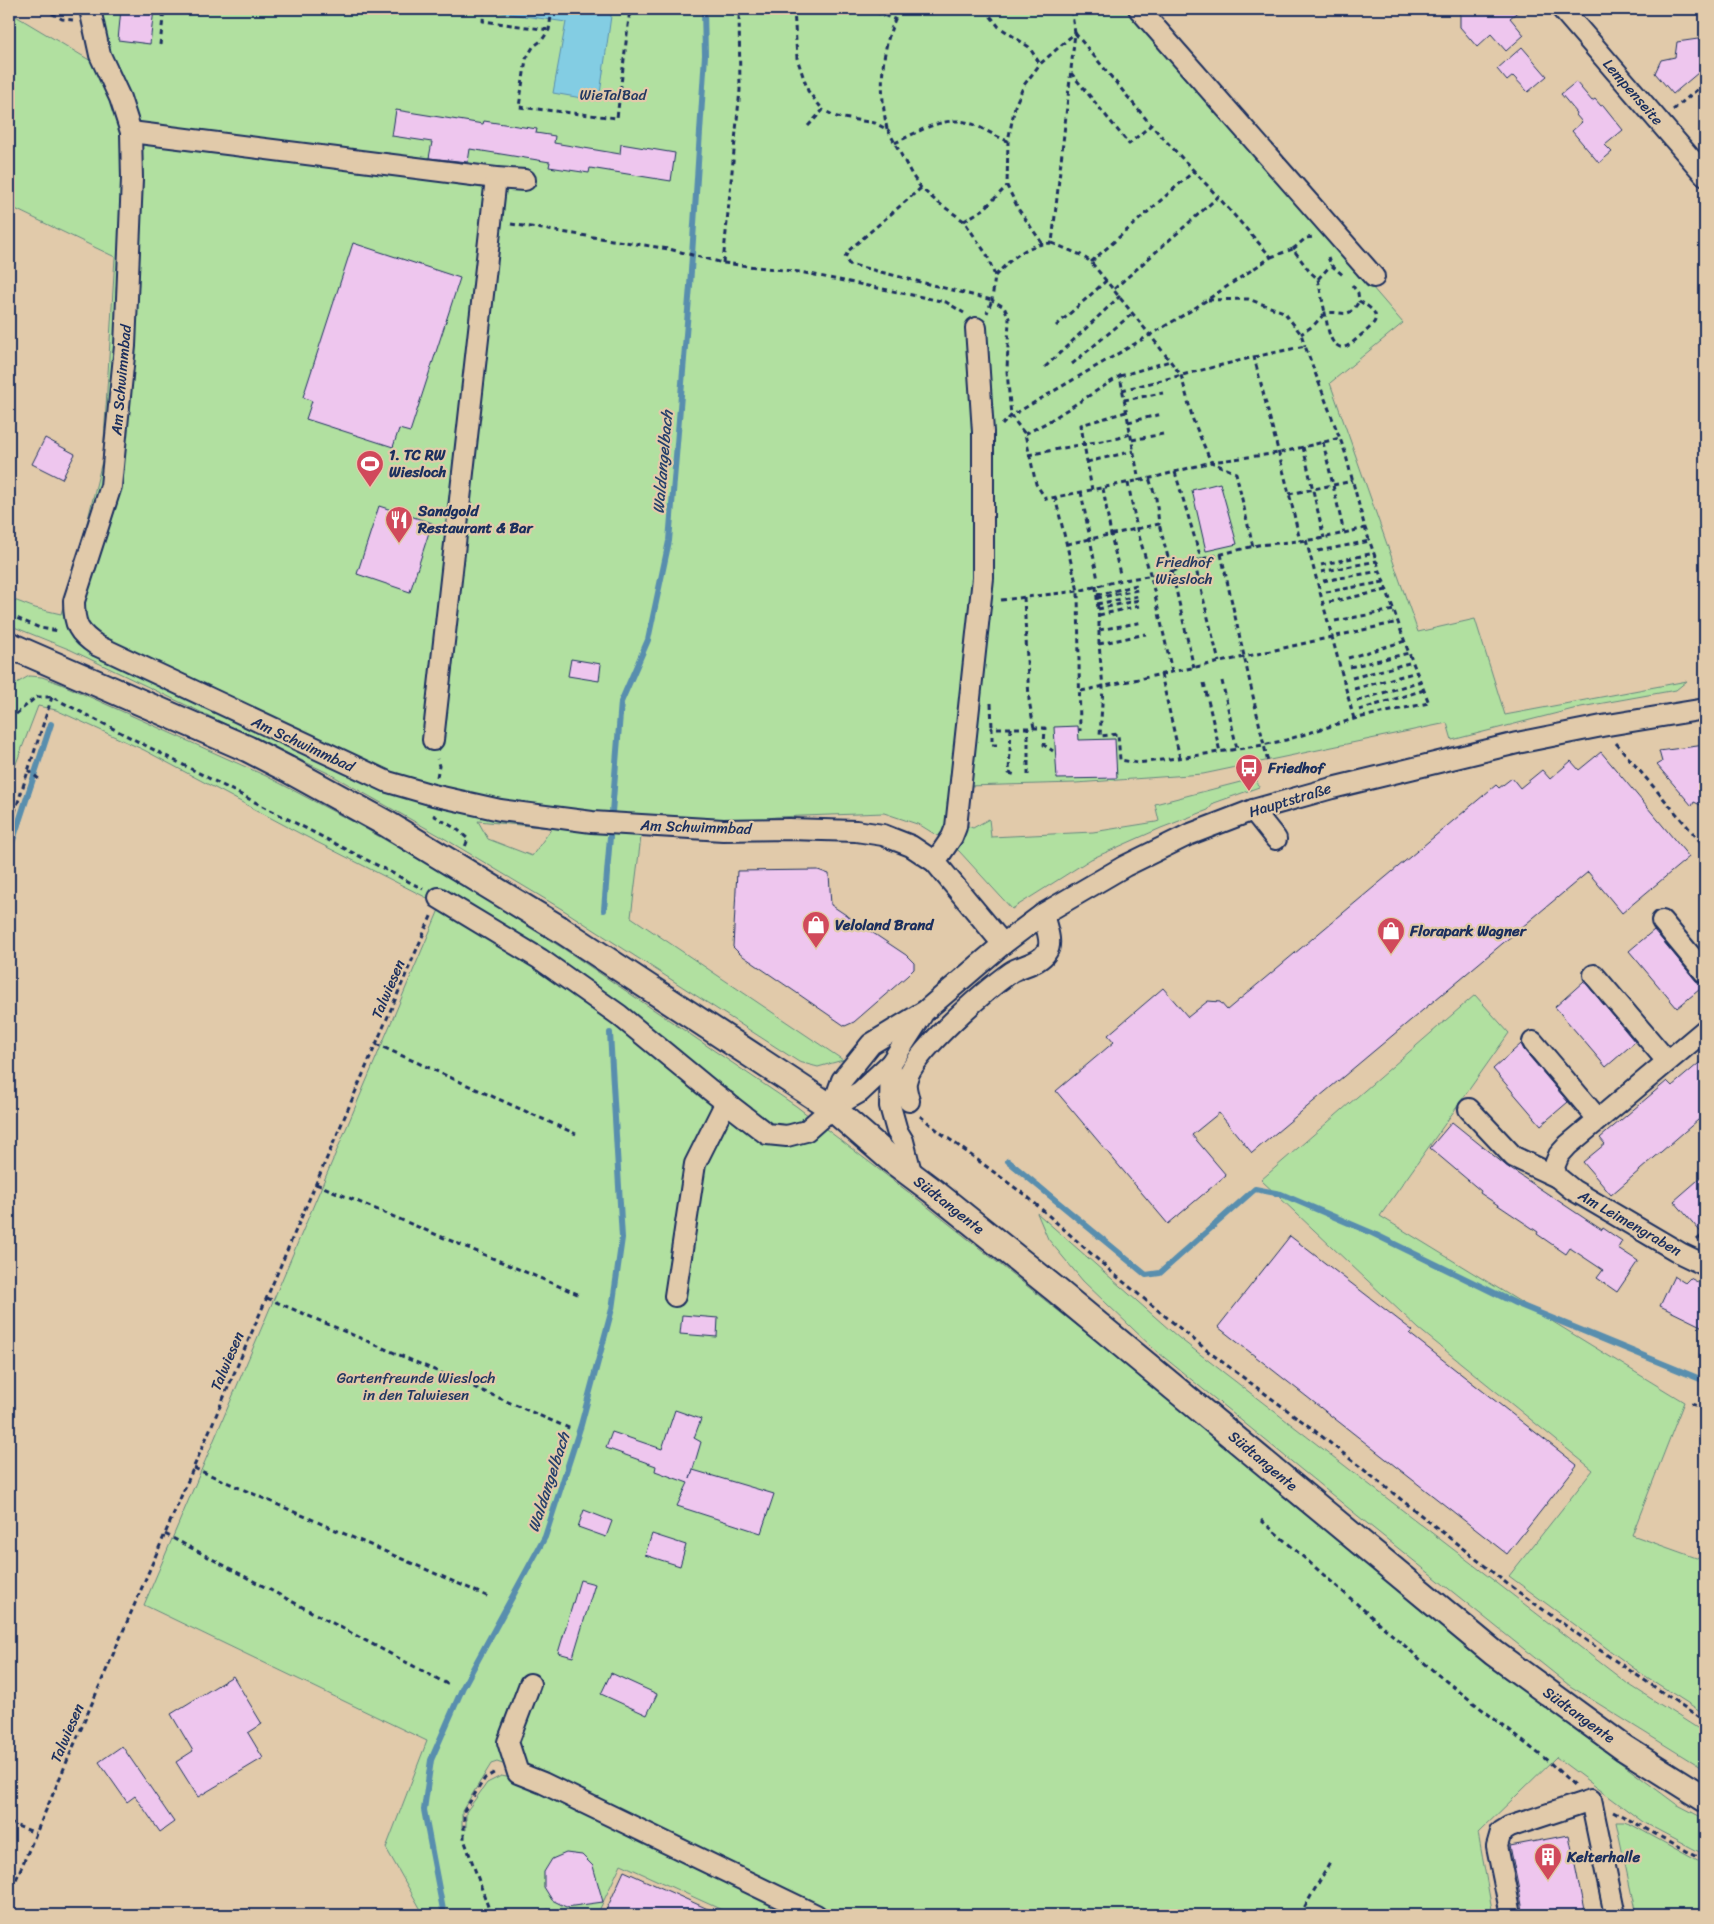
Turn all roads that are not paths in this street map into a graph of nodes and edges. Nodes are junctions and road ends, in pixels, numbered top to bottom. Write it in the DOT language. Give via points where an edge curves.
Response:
graph roads {
  1 [pos="1139,9"];
  2 [pos="1562,9"];
  3 [pos="90,14"];
  4 [pos="131,132"];
  5 [pos="1705,175"];
  6 [pos="496,178"];
  7 [pos="525,180"];
  8 [pos="1374,277"];
  9 [pos="976,328"];
  10 [pos="10,651"];
  11 [pos="1705,708"];
  12 [pos="433,740"];
  13 [pos="1253,810"];
  14 [pos="1276,839"];
  15 [pos="935,862"];
  16 [pos="439,898"];
  17 [pos="1042,914"];
  18 [pos="1662,921"];
  19 [pos="1002,944"];
  20 [pos="1705,973"];
  21 [pos="1594,976"];
  22 [pos="925,1012"];
  23 [pos="1705,1030"];
  24 [pos="1533,1042"];
  25 [pos="1667,1061"];
  26 [pos="892,1064"];
  27 [pos="909,1101"];
  28 [pos="726,1102"];
  29 [pos="832,1108"];
  30 [pos="1468,1109"];
  31 [pos="1598,1119"];
  32 [pos="912,1176"];
  33 [pos="1557,1176"];
  34 [pos="1705,1264"];
  35 [pos="675,1296"];
  36 [pos="530,1684"];
  37 [pos="1705,1799"];
  38 [pos="816,1915"];
  39 [pos="1511,1915"];
  40 [pos="1615,1915"];
  1 -- 8 [label="street"];
  2 -- 5 [label="street, Lempenseite"];
  3 -- 4 [label="street, Am Schwimmbad" via="100,55"];
  4 -- 6 [label="street"];
  4 -- 15 [label="street, Am Schwimmbad" via="126,346 111,486 74,601 77,627 86,638 241,715 388,782 433,795 500,810 592,822 882,835 911,846"];
  6 -- 7 [label="street"];
  6 -- 12 [label="street"];
  9 -- 15 [label="street" via="983,432 983,578 956,827"];
  10 -- 29 [label="main road, Südtangente" via="248,749 387,824 560,929"];
  11 -- 13 [label="street, Hauptstraße" via="1517,743 1341,785"];
  13 -- 14 [label="street"];
  13 -- 17 [label="street, Hauptstraße" via="1188,835 1125,866"];
  15 -- 19 [label="street, Am Schwimmbad"];
  16 -- 28 [label="street" via="540,959 587,992"];
  17 -- 19 [label="street, Hauptstraße"];
  17 -- 27 [label="street" via="1049,943 1047,951 989,989 928,1047 906,1082"];
  18 -- 20 [label="street"];
  19 -- 22 [label="street, Hauptstraße"];
  21 -- 25 [label="street"];
  22 -- 26 [label="street, Hauptstraße"];
  22 -- 29 [label="street, Hauptstraße" via="871,1044 842,1080"];
  23 -- 25 [label="street"];
  24 -- 31 [label="street"];
  25 -- 31 [label="street"];
  26 -- 29 [label="street, Hauptstraße" via="860,1092"];
  26 -- 32 [label="street" via="890,1106"];
  28 -- 29 [label="street" via="767,1134 787,1136 806,1131"];
  28 -- 35 [label="street" via="695,1164"];
  29 -- 32 [label="main road, Südtangente"];
  30 -- 33 [label="street, Am Leimengraben" via="1514,1158"];
  31 -- 33 [label="street" via="1559,1155 1554,1167"];
  32 -- 37 [label="main road, Südtangente" via="1055,1289 1494,1653 1624,1748"];
  33 -- 34 [label="street, Am Leimengraben" via="1573,1190 1682,1254"];
  36 -- 38 [label="street" via="508,1742 518,1772"];
  39 -- 40 [label="street" via="1497,1846 1501,1832 1591,1800"];
}
